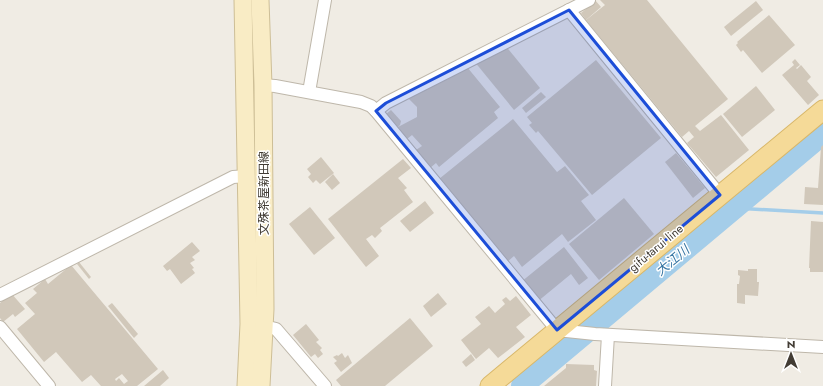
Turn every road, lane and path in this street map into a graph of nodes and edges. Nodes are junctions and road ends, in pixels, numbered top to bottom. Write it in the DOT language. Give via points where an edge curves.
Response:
graph roads {
  1 [pos="243,0"];
  2 [pos="260,0"];
  3 [pos="325,0"];
  4 [pos="589,0"];
  5 [pos="569,10"];
  6 [pos="263,85"];
  7 [pos="309,92"];
  8 [pos="370,106"];
  9 [pos="823,110"];
  10 [pos="247,176"];
  11 [pos="720,195"];
  12 [pos="0,295"];
  13 [pos="264,326"];
  14 [pos="0,327"];
  15 [pos="565,331"];
  16 [pos="608,335"];
  17 [pos="823,347"];
  18 [pos="48,386"];
  19 [pos="246,386"];
  20 [pos="261,386"];
  21 [pos="325,386"];
  22 [pos="490,386"];
  23 [pos="606,386"];
  1 -- 10 [label="main road, 文殊茶屋新田線"];
  2 -- 6 [label="main road, 文殊茶屋新田線"];
  3 -- 7 [label="street"];
  4 -- 5 [label="street"];
  5 -- 8 [label="street" via="386,103"];
  5 -- 11 [label="street"];
  6 -- 7 [label="street"];
  6 -- 13 [label="main road, 文殊茶屋新田線"];
  7 -- 8 [label="street"];
  8 -- 15 [label="street"];
  9 -- 11 [label="main road, gifu-tarui line"];
  10 -- 12 [label="street" via="233,177"];
  10 -- 19 [label="main road, 文殊茶屋新田線" via="249,324"];
  11 -- 15 [label="main road, gifu-tarui line"];
  13 -- 20 [label="main road, 文殊茶屋新田線"];
  13 -- 21 [label="street" via="276,329"];
  14 -- 18 [label="street"];
  15 -- 16 [label="street"];
  15 -- 22 [label="main road, gifu-tarui line"];
  16 -- 17 [label="street"];
  16 -- 23 [label="street"];
}
